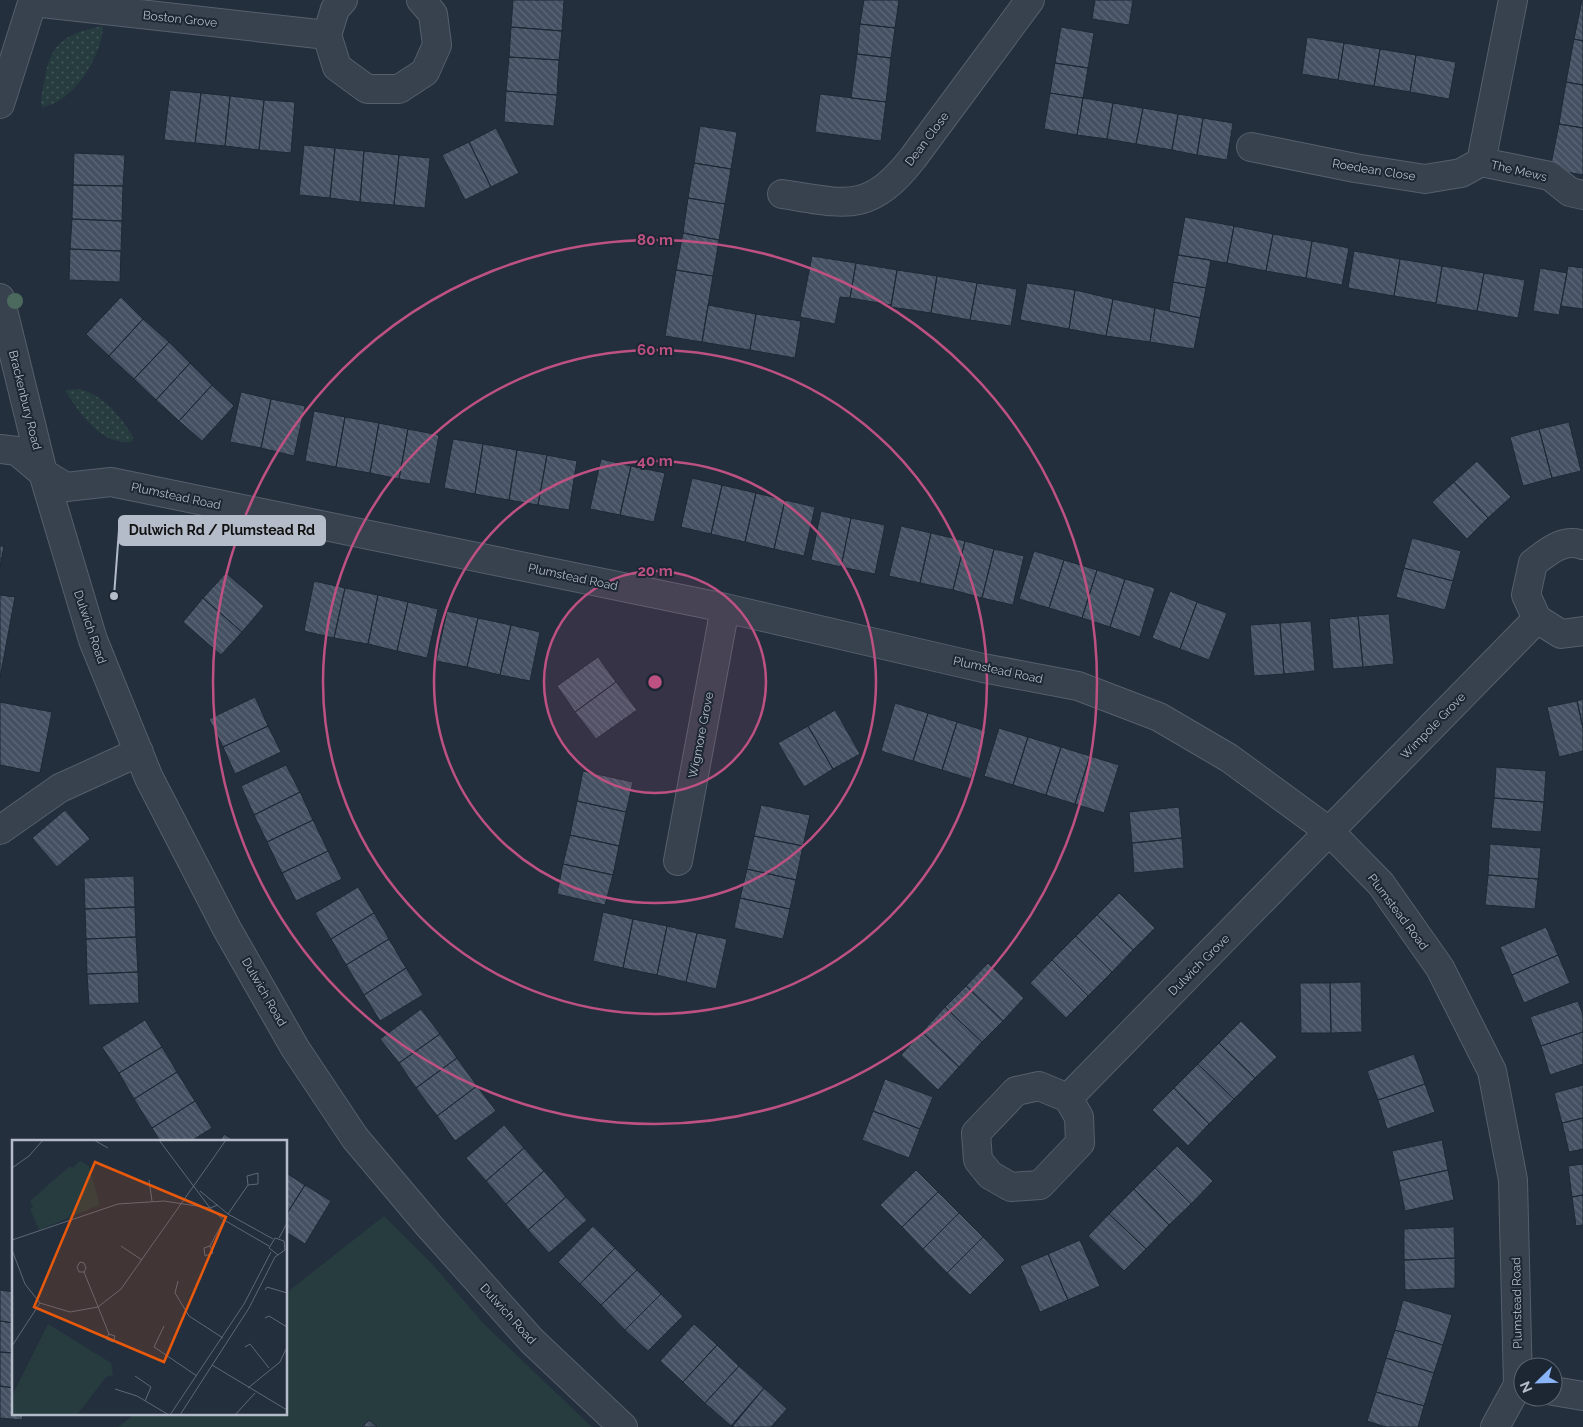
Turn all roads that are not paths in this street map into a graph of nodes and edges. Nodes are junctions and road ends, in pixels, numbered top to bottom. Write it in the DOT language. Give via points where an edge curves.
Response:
graph roads {
  1 [pos="344,0"];
  2 [pos="421,0"];
  3 [pos="1030,0"];
  4 [pos="1513,0"];
  5 [pos="33,1"];
  6 [pos="327,35"];
  7 [pos="0,104"];
  8 [pos="1251,148"];
  9 [pos="1481,162"];
  10 [pos="782,194"];
  11 [pos="1583,195"];
  12 [pos="0,298"];
  13 [pos="0,449"];
  14 [pos="43,473"];
  15 [pos="1583,545"];
  16 [pos="725,608"];
  17 [pos="1537,619"];
  18 [pos="1583,631"];
  19 [pos="139,752"];
  20 [pos="0,830"];
  21 [pos="1330,832"];
  22 [pos="678,861"];
  23 [pos="1068,1098"];
  24 [pos="1519,1357"];
  25 [pos="1563,1393"];
  26 [pos="1583,1396"];
  27 [pos="1513,1397"];
  28 [pos="623,1427"];
  29 [pos="1495,1427"];
  1 -- 6 [label="street" via="335,8"];
  2 -- 6 [label="street" via="433,14 437,44 425,72 399,89 367,89 337,68"];
  3 -- 10 [label="street, Dean Close" via="899,176 875,196 842,204"];
  4 -- 9 [label="street"];
  5 -- 6 [label="street, Boston Grove"];
  5 -- 7 [label="street"];
  8 -- 9 [label="street, Roedean Close" via="1425,179 1461,173"];
  9 -- 11 [label="street, The Mews" via="1550,176 1570,192"];
  12 -- 14 [label="street, Brackenbury Road"];
  13 -- 14 [label="street, Plumstead Road" via="17,451"];
  14 -- 16 [label="street, Plumstead Road" via="66,487 111,482"];
  14 -- 19 [label="street, Dulwich Road" via="93,640"];
  15 -- 17 [label="street" via="1575,542 1559,544 1533,562 1526,595"];
  16 -- 21 [label="street, Plumstead Road" via="984,668 1078,686 1159,716 1229,758"];
  16 -- 22 [label="street, Wigmore Grove"];
  17 -- 18 [label="street" via="1561,634"];
  17 -- 21 [label="street, Wimpole Grove"];
  19 -- 20 [label="street" via="60,788"];
  19 -- 28 [label="street, Dulwich Road" via="149,778 227,929 295,1048 356,1138 532,1341"];
  21 -- 23 [label="street, Dulwich Grove"];
  21 -- 24 [label="street, Plumstead Road" via="1381,884 1440,968 1492,1071 1513,1180"];
  25 -- 26 [label="street"];
  27 -- 29 [label="street, Plumstead Road"];
}
